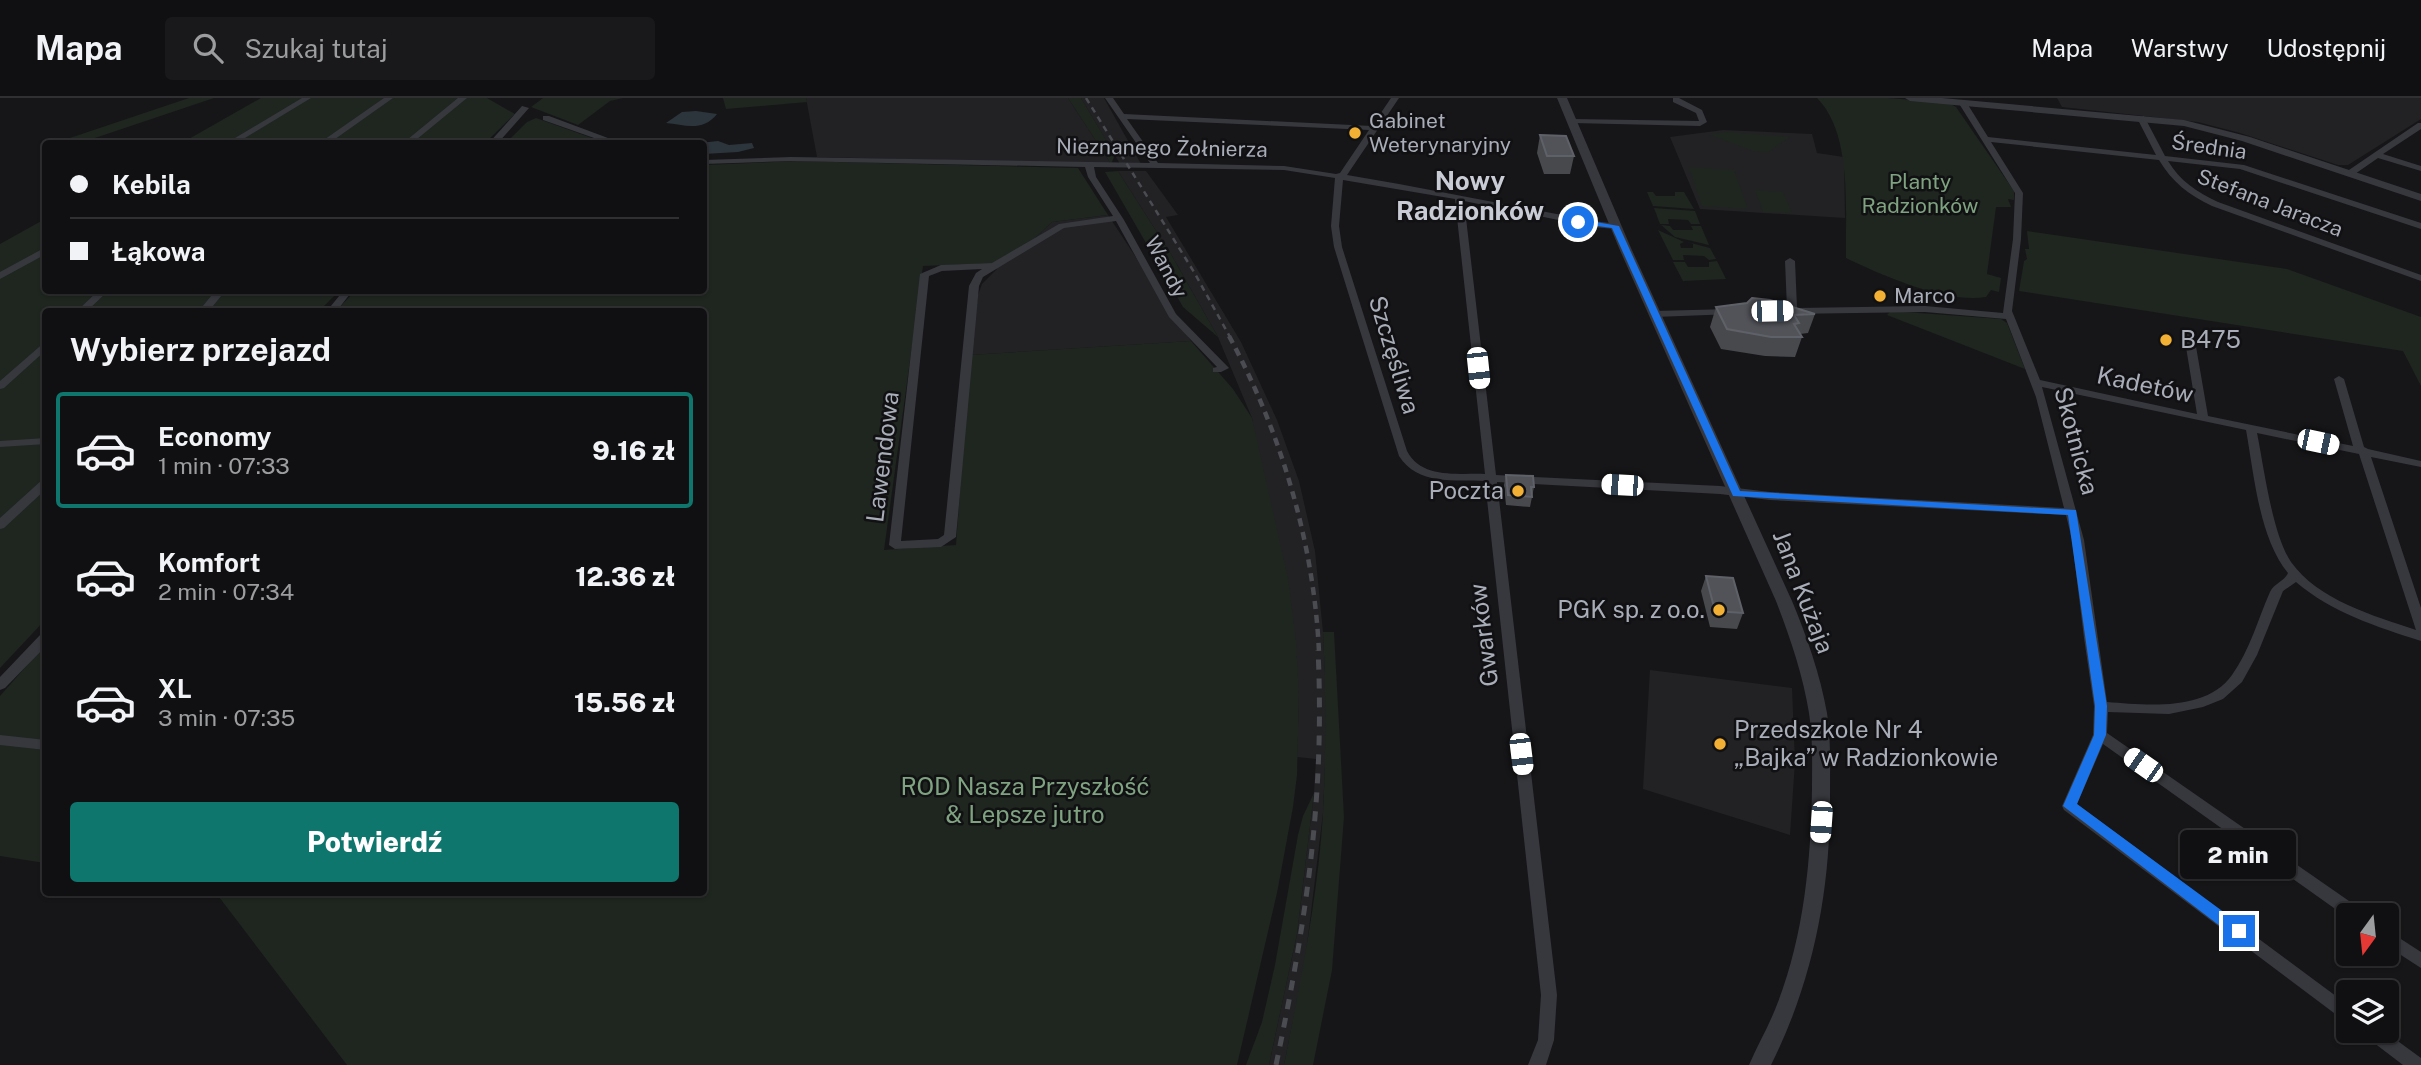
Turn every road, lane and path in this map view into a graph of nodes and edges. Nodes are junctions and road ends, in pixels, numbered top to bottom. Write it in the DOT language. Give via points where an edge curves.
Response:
graph roads {
  1 [pos="307,98"];
  2 [pos="389,98"];
  3 [pos="463,98"];
  4 [pos="1109,98"];
  5 [pos="1395,98"];
  6 [pos="1562,98"];
  7 [pos="1910,98"];
  8 [pos="1676,100"];
  9 [pos="1962,103"];
  10 [pos="525,108"];
  11 [pos="1122,116"];
  12 [pos="546,118"];
  13 [pos="2141,118"];
  14 [pos="1573,121"];
  15 [pos="2421,125"];
  16 [pos="1376,128"];
  17 [pos="1985,139"];
  18 [pos="236,140"];
  19 [pos="328,140"];
  20 [pos="411,140"];
  21 [pos="496,140"];
  22 [pos="609,140"];
  23 [pos="2378,155"];
  24 [pos="2162,158"];
  25 [pos="707,162"];
  26 [pos="1089,165"];
  27 [pos="1156,166"];
  28 [pos="2421,169"];
  29 [pos="2349,174"];
  30 [pos="1340,175"];
  31 [pos="1459,198"];
  32 [pos="2421,198"];
  33 [pos="1118,218"];
  34 [pos="1615,226"];
  35 [pos="2421,226"];
  36 [pos="42,252"];
  37 [pos="1790,261"];
  38 [pos="993,266"];
  39 [pos="0,276"];
  40 [pos="2421,278"];
  41 [pos="100,294"];
  42 [pos="218,294"];
  43 [pos="346,294"];
  44 [pos="84,308"];
  45 [pos="206,308"];
  46 [pos="333,308"];
  47 [pos="1793,310"];
  48 [pos="1779,311"];
  49 [pos="1740,312"];
  50 [pos="1655,314"];
  51 [pos="2010,317"];
  52 [pos="2189,335"];
  53 [pos="42,348"];
  54 [pos="1217,370"];
  55 [pos="2339,379"];
  56 [pos="2037,383"];
  57 [pos="0,386"];
  58 [pos="2203,418"];
  59 [pos="2250,428"];
  60 [pos="42,441"];
  61 [pos="0,444"];
  62 [pos="2364,452"];
  63 [pos="2421,464"];
  64 [pos="1489,478"];
  65 [pos="42,486"];
  66 [pos="1736,494"];
  67 [pos="2073,512"];
  68 [pos="0,525"];
  69 [pos="2294,572"];
  70 [pos="2421,627"];
  71 [pos="2421,636"];
  72 [pos="42,641"];
  73 [pos="0,685"];
  74 [pos="2101,706"];
  75 [pos="2100,735"];
  76 [pos="0,740"];
  77 [pos="42,745"];
  78 [pos="2339,903"];
  79 [pos="2399,945"];
  80 [pos="2421,961"];
  81 [pos="2336,1005"];
  82 [pos="2387,1043"];
  83 [pos="1537,1065"];
  84 [pos="1760,1065"];
  85 [pos="2417,1065"];
  1 -- 18 [label="street"];
  2 -- 19 [label="street"];
  3 -- 20 [label="street"];
  4 -- 11 [label="street"];
  5 -- 16 [label="street"];
  6 -- 14 [label="street, Jana Kużaja"];
  7 -- 9 [label="street"];
  8 -- 14 [label="street" via="1699,112 1703,122"];
  9 -- 13 [label="street"];
  9 -- 17 [label="street, Skotnicka"];
  10 -- 21 [label="street"];
  11 -- 16 [label="street"];
  11 -- 27 [label="street"];
  12 -- 22 [label="street"];
  13 -- 24 [label="street, Stefana Jaracza"];
  13 -- 29 [label="street" via="2218,131"];
  14 -- 34 [label="street, Jana Kużaja"];
  15 -- 23 [label="street"];
  16 -- 30 [label="street"];
  17 -- 24 [label="street, Średnia"];
  17 -- 51 [label="street, Skotnicka" via="2019,193 2007,303"];
  23 -- 28 [label="street"];
  23 -- 29 [label="street"];
  24 -- 35 [label="street, Średnia" via="2256,170"];
  24 -- 40 [label="street, Stefana Jaracza" via="2175,181 2197,197"];
  25 -- 26 [label="street, Nieznanego Żołnierza" via="791,159"];
  26 -- 27 [label="street, Nieznanego Żołnierza"];
  26 -- 33 [label="street, Wandy"];
  27 -- 30 [label="street, Nieznanego Żołnierza" via="1284,168"];
  29 -- 32 [label="street"];
  30 -- 31 [label="street, Nieznanego Żołnierza"];
  30 -- 64 [label="street, Szczęśliwa" via="1335,226 1338,247 1408,464 1432,475"];
  31 -- 34 [label="street, Nieznanego Żołnierza"];
  31 -- 64 [label="street, Gwarków"];
  33 -- 38 [label="street, Lawendowa" via="1062,226"];
  33 -- 54 [label="street, Wandy" via="1172,315 1224,368"];
  34 -- 50 [label="street, Jana Kużaja"];
  36 -- 39 [label="street"];
  37 -- 47 [label="street"];
  38 -- 38 [label="street, Lawendowa" via="979,275 974,286 950,537 941,543 895,545 925,274 941,268"];
  41 -- 44 [label="street"];
  42 -- 45 [label="street"];
  43 -- 46 [label="street"];
  47 -- 48 [label="street"];
  47 -- 51 [label="street" via="1925,309"];
  49 -- 50 [label="street"];
  50 -- 66 [label="street, Jana Kużaja"];
  51 -- 56 [label="street, Skotnicka"];
  52 -- 58 [label="street, Kadetów"];
  53 -- 57 [label="street"];
  55 -- 62 [label="street"];
  56 -- 58 [label="street, Kadetów"];
  56 -- 67 [label="street, Skotnicka"];
  58 -- 59 [label="street, Kadetów"];
  59 -- 62 [label="street, Kadetów"];
  59 -- 69 [label="street" via="2278,545"];
  60 -- 61 [label="street"];
  62 -- 63 [label="street, Kadetów"];
  62 -- 70 [label="street"];
  64 -- 66 [label="street, Szczęśliwa"];
  64 -- 83 [label="street, Gwarków" via="1549,995 1546,1040"];
  65 -- 68 [label="street"];
  66 -- 67 [label="street, Szczęśliwa"];
  66 -- 84 [label="street, Jana Kużaja" via="1795,628 1812,687 1820,740 1821,822 1808,945 1787,1007"];
  67 -- 74 [label="street, Skotnicka"];
  69 -- 71 [label="street" via="2343,606"];
  69 -- 74 [label="street" via="2290,582 2278,589 2232,685 2215,697 2165,710"];
  72 -- 73 [label="street"];
  74 -- 75 [label="street, Skotnicka"];
  75 -- 78 [label="street"];
  75 -- 81 [label="street, Skotnicka" via="2069,806"];
  76 -- 77 [label="street"];
  79 -- 80 [label="street"];
  82 -- 85 [label="street"];
}
